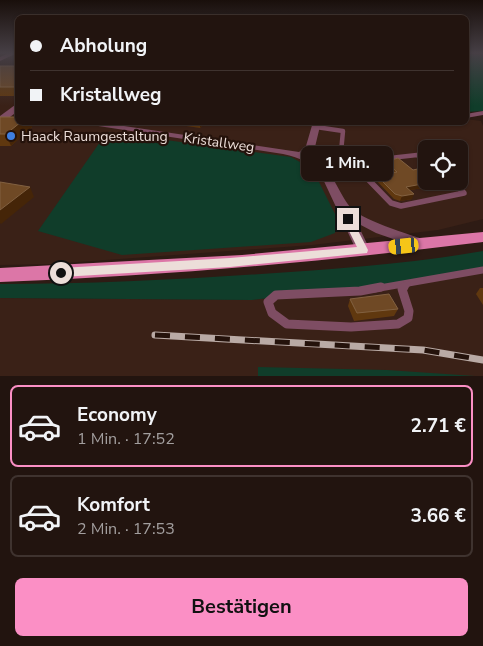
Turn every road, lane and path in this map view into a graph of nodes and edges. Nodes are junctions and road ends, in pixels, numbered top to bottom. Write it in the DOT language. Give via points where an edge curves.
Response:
graph roads {
  1 [pos="15,109"];
  2 [pos="483,113"];
  3 [pos="469,115"];
  4 [pos="1,118"];
  5 [pos="15,118"];
  6 [pos="97,125"];
  7 [pos="317,125"];
  8 [pos="302,155"];
  9 [pos="418,156"];
  10 [pos="361,172"];
  11 [pos="326,176"];
  12 [pos="461,190"];
  13 [pos="344,211"];
  14 [pos="483,237"];
  15 [pos="422,244"];
  16 [pos="363,250"];
  17 [pos="483,270"];
  18 [pos="0,275"];
  19 [pos="408,284"];
  1 -- 4 [label="street"];
  2 -- 3 [label="street"];
  4 -- 5 [label="street"];
  6 -- 8 [label="street, Kristallweg"];
  7 -- 8 [label="street" via="310,147"];
  7 -- 10 [label="lane" via="343,131 341,152"];
  8 -- 11 [label="street"];
  9 -- 10 [label="lane" via="390,158"];
  10 -- 11 [label="lane"];
  10 -- 12 [label="lane" via="391,203 398,206 464,193"];
  11 -- 13 [label="street"];
  13 -- 15 [label="street" via="381,230"];
  13 -- 16 [label="street"];
  14 -- 15 [label="main road"];
  15 -- 16 [label="main road"];
  16 -- 18 [label="main road" via="178,266"];
  17 -- 19 [label="lane"];
  19 -- 19 [label="lane" via="326,294 276,295 268,302 272,312 287,324 351,327 398,324 408,318 402,290"];
}
